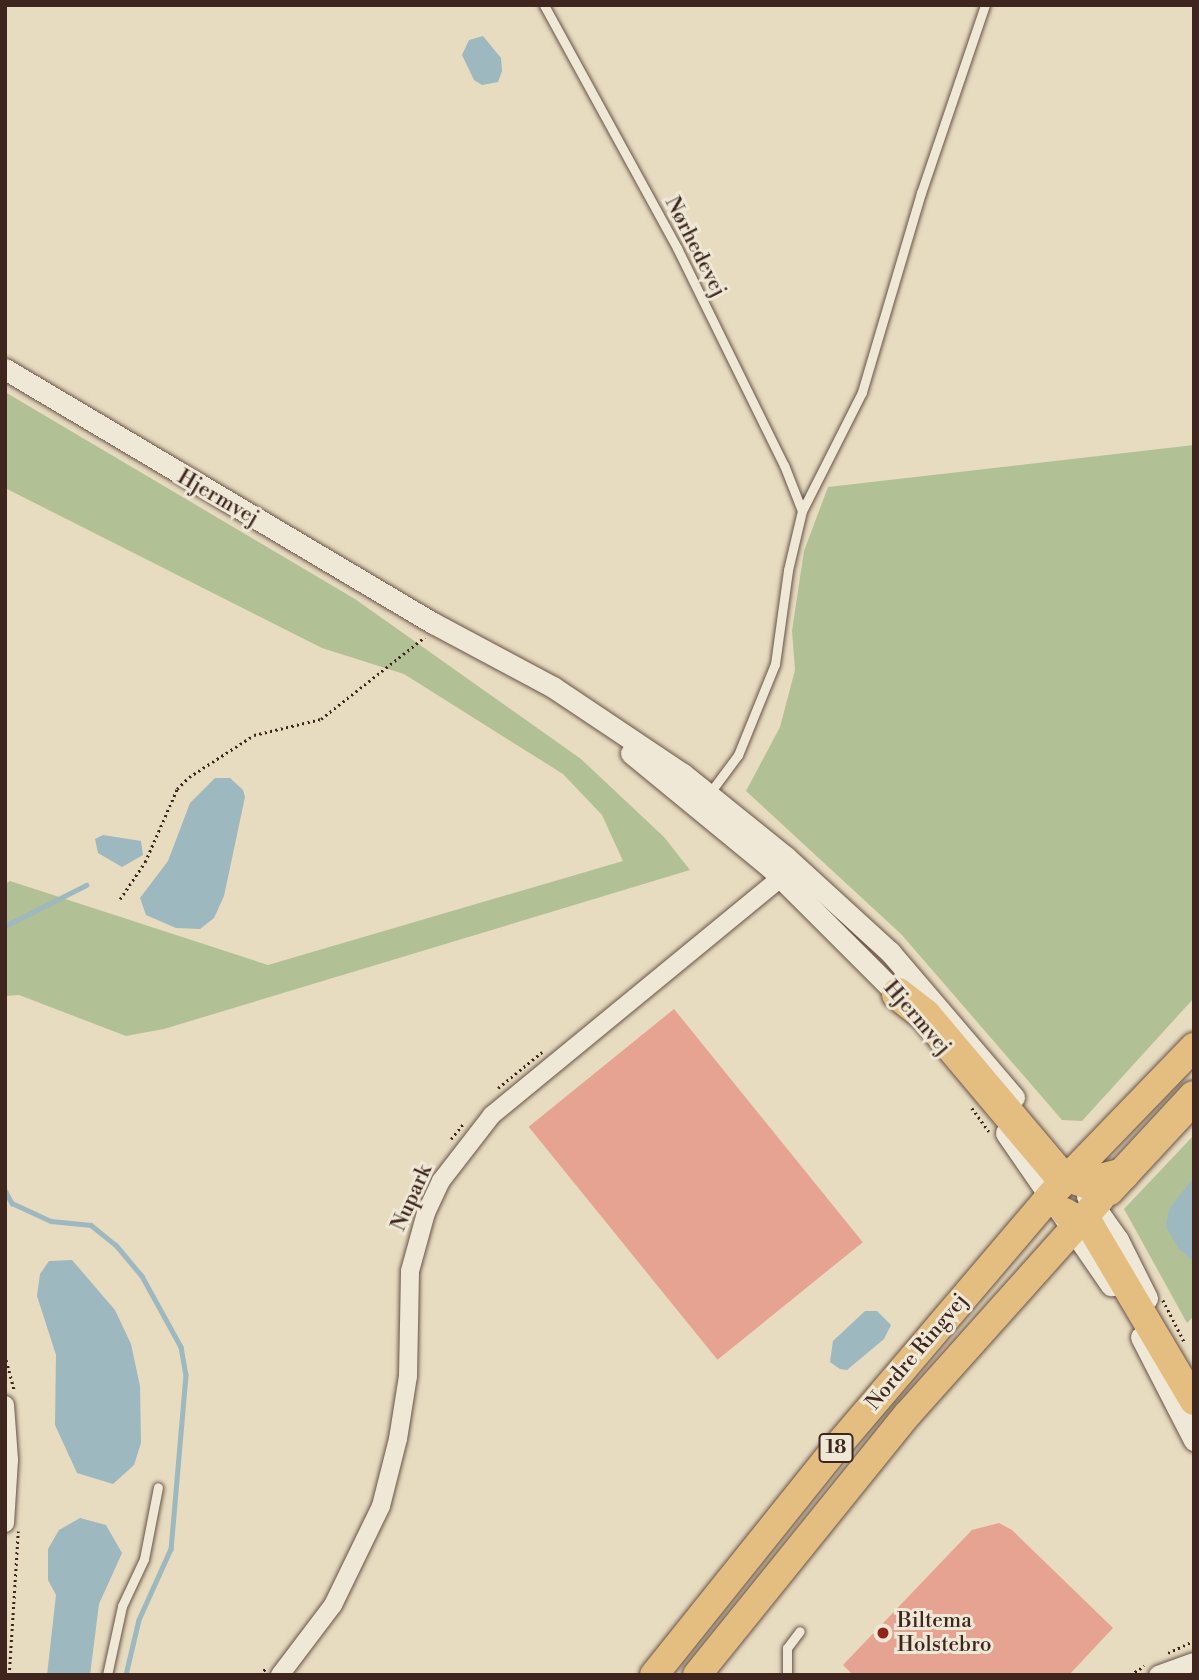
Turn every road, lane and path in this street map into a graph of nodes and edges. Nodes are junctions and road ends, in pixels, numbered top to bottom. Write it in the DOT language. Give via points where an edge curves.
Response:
graph roads {
  1 [pos="544,5"];
  2 [pos="985,5"];
  3 [pos="5,369"];
  4 [pos="802,511"];
  5 [pos="433,623"];
  6 [pos="705,800"];
  7 [pos="789,872"];
  8 [pos="120,898"];
  9 [pos="898,994"];
  10 [pos="552,1044"];
  11 [pos="1194,1047"];
  12 [pos="1194,1064"];
  13 [pos="493,1092"];
  14 [pos="1194,1097"];
  15 [pos="966,1101"];
  16 [pos="469,1117"];
  17 [pos="996,1141"];
  18 [pos="449,1142"];
  19 [pos="1077,1198"];
  20 [pos="1194,1392"];
  21 [pos="1194,1401"];
  22 [pos="5,1405"];
  23 [pos="1194,1440"];
  24 [pos="158,1487"];
  25 [pos="5,1523"];
  26 [pos="800,1630"];
  27 [pos="1194,1662"];
  28 [pos="276,1668"];
  29 [pos="107,1675"];
  30 [pos="260,1675"];
  31 [pos="654,1675"];
  32 [pos="697,1675"];
  33 [pos="787,1675"];
  34 [pos="1158,1675"];
  1 -- 4 [label="lane, Nørhedevej" via="677,248"];
  2 -- 4 [label="lane" via="921,193 862,392"];
  3 -- 5 [label="street, Hjermvej"];
  4 -- 6 [label="lane" via="788,570 775,664 738,755"];
  5 -- 6 [label="street, Hjermvej" via="538,683 553,687 602,719"];
  5 -- 8 [label="path" via="408,653 321,719 254,735 189,777 177,789 145,862"];
  6 -- 7 [label="street, Hjermvej"];
  7 -- 9 [label="street, Hjermvej"];
  7 -- 19 [label="street, Hjermvej" via="890,952 945,1014"];
  7 -- 28 [label="street, Nupark" via="492,1115 442,1181 426,1213 411,1271 408,1376 381,1506 333,1605"];
  9 -- 19 [label="highway" via="925,1015"];
  10 -- 13 [label="path"];
  11 -- 19 [label="main road, 18"];
  12 -- 19 [label="main road"];
  14 -- 19 [label="highway, 18" via="1123,1174"];
  15 -- 17 [label="path"];
  16 -- 18 [label="path"];
  19 -- 20 [label="street, Hjermvej" via="1118,1240"];
  19 -- 21 [label="main road"];
  19 -- 23 [label="street, Hjermvej"];
  19 -- 31 [label="main road, Nordre Ringvej / 18" via="1025,1227 835,1450"];
  19 -- 32 [label="main road, Nordre Ringvej / 18"];
  22 -- 25 [label="street" via="9,1460"];
  24 -- 29 [label="lane" via="144,1559 122,1606"];
  26 -- 33 [label="lane" via="787,1648"];
  27 -- 34 [label="street"];
  28 -- 30 [label="path"];
}
